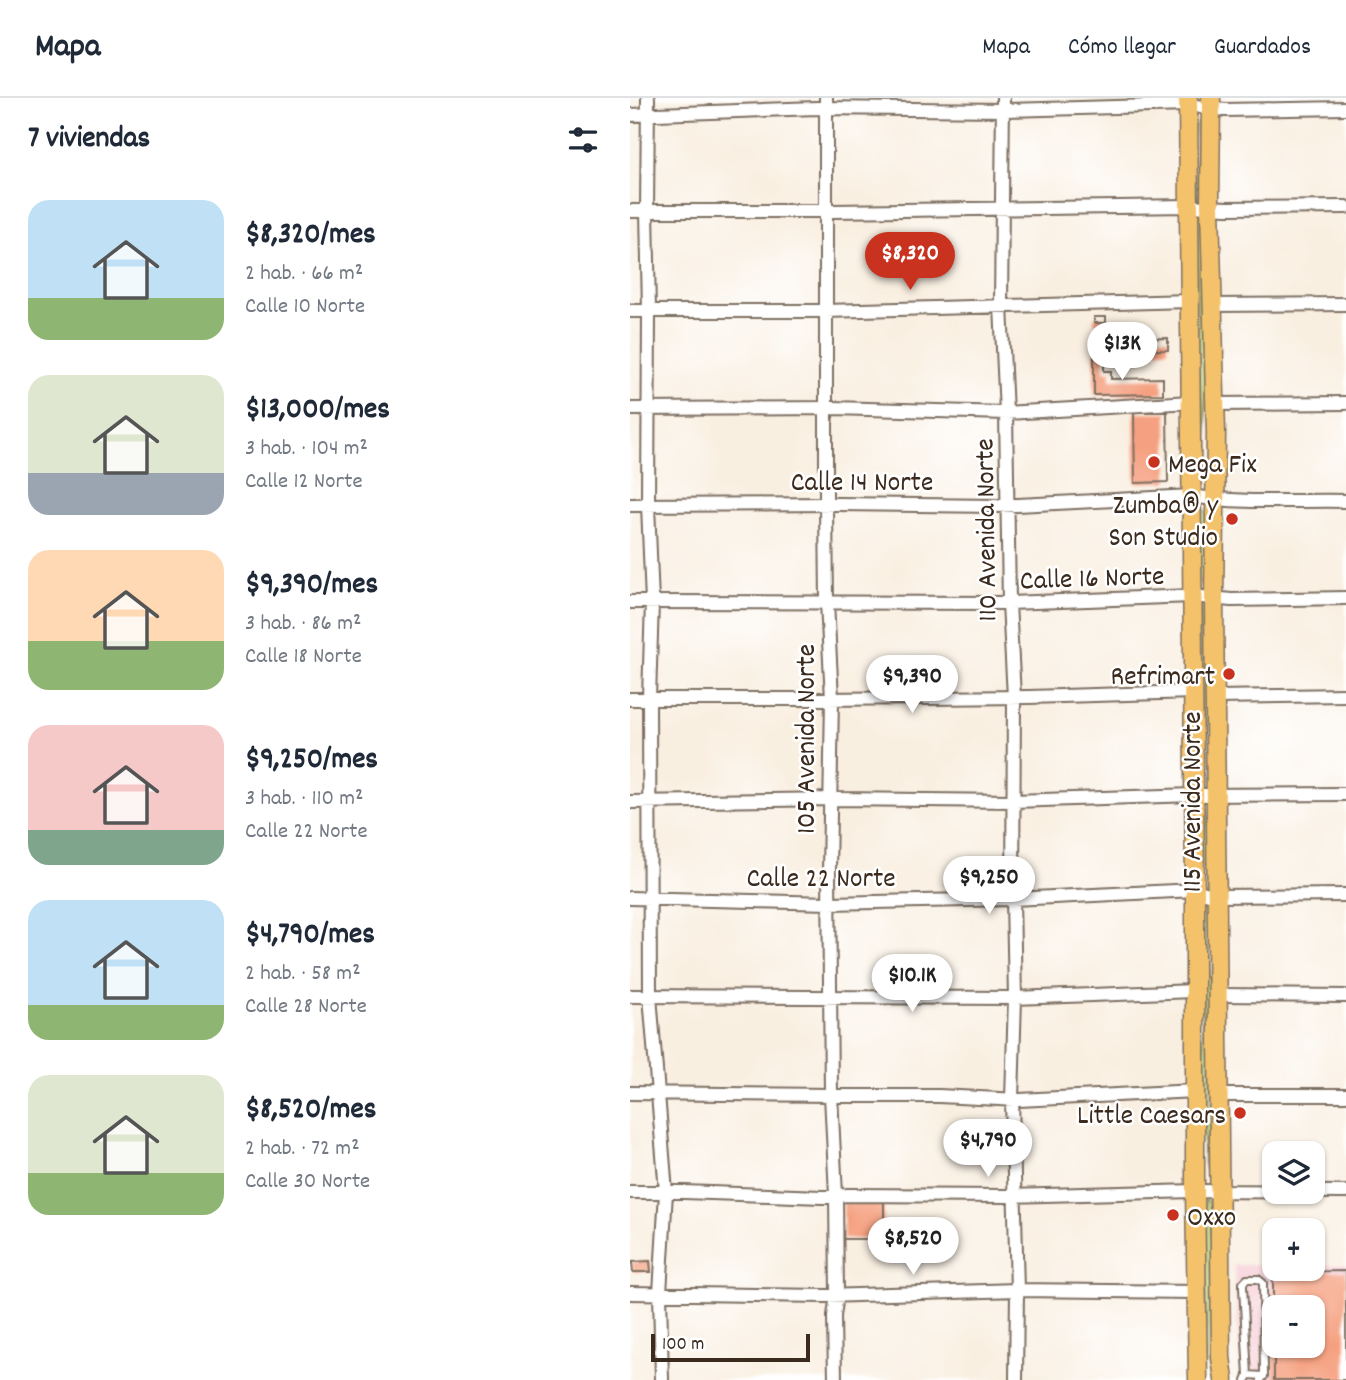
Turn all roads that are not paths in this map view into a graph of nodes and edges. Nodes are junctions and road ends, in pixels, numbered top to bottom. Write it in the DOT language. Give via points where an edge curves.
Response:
graph roads {
  1 [pos="649,98"];
  2 [pos="1188,101"];
  3 [pos="826,103"];
  4 [pos="1211,103"];
  5 [pos="1004,104"];
  6 [pos="1346,108"];
  7 [pos="630,116"];
  8 [pos="649,116"];
  9 [pos="1189,206"];
  10 [pos="1210,206"];
  11 [pos="1346,207"];
  12 [pos="1001,209"];
  13 [pos="630,211"];
  14 [pos="647,211"];
  15 [pos="826,211"];
  16 [pos="1190,301"];
  17 [pos="1346,304"];
  18 [pos="1213,305"];
  19 [pos="1001,306"];
  20 [pos="630,311"];
  21 [pos="649,311"];
  22 [pos="825,311"];
  23 [pos="1191,402"];
  24 [pos="1346,403"];
  25 [pos="1214,404"];
  26 [pos="630,408"];
  27 [pos="826,408"];
  28 [pos="648,409"];
  29 [pos="1006,413"];
  30 [pos="1192,496"];
  31 [pos="1214,500"];
  32 [pos="1346,500"];
  33 [pos="826,504"];
  34 [pos="630,505"];
  35 [pos="648,505"];
  36 [pos="1008,505"];
  37 [pos="1192,596"];
  38 [pos="1346,598"];
  39 [pos="1214,600"];
  40 [pos="630,602"];
  41 [pos="652,602"];
  42 [pos="827,603"];
  43 [pos="1009,603"];
  44 [pos="1193,692"];
  45 [pos="1346,695"];
  46 [pos="1014,697"];
  47 [pos="1216,697"];
  48 [pos="649,698"];
  49 [pos="630,699"];
  50 [pos="832,699"];
  51 [pos="1346,794"];
  52 [pos="1194,795"];
  53 [pos="1216,795"];
  54 [pos="830,800"];
  55 [pos="1013,801"];
  56 [pos="630,802"];
  57 [pos="649,802"];
  58 [pos="1195,890"];
  59 [pos="1346,895"];
  60 [pos="1216,896"];
  61 [pos="630,898"];
  62 [pos="650,898"];
  63 [pos="1013,899"];
  64 [pos="829,903"];
  65 [pos="1194,991"];
  66 [pos="1217,995"];
  67 [pos="630,996"];
  68 [pos="650,996"];
  69 [pos="830,996"];
  70 [pos="1346,996"];
  71 [pos="1015,998"];
  72 [pos="1195,1091"];
  73 [pos="630,1093"];
  74 [pos="658,1093"];
  75 [pos="1220,1094"];
  76 [pos="831,1095"];
  77 [pos="1346,1095"];
  78 [pos="1012,1099"];
  79 [pos="1195,1191"];
  80 [pos="630,1192"];
  81 [pos="667,1192"];
  82 [pos="1220,1192"];
  83 [pos="1346,1192"];
  84 [pos="836,1195"];
  85 [pos="1015,1196"];
  86 [pos="1017,1290"];
  87 [pos="1196,1292"];
  88 [pos="630,1293"];
  89 [pos="660,1293"];
  90 [pos="837,1295"];
  91 [pos="1247,1377"];
  92 [pos="1263,1378"];
  93 [pos="662,1380"];
  94 [pos="835,1380"];
  95 [pos="1016,1380"];
  96 [pos="1198,1380"];
  97 [pos="1224,1380"];
  1 -- 8 [label="street"];
  2 -- 4 [label="street"];
  2 -- 5 [label="street"];
  2 -- 9 [label="main road, 115 Avenida Norte"];
  3 -- 5 [label="street"];
  3 -- 8 [label="street"];
  3 -- 15 [label="street, 105 Avenida Norte"];
  4 -- 6 [label="street" via="1225,110"];
  4 -- 10 [label="main road, 115 Avenida Norte"];
  5 -- 12 [label="street, 110 Avenida Norte"];
  7 -- 8 [label="street"];
  8 -- 14 [label="street"];
  9 -- 10 [label="street"];
  9 -- 12 [label="street"];
  9 -- 16 [label="main road, 115 Avenida Norte"];
  10 -- 11 [label="street"];
  10 -- 18 [label="main road, 115 Avenida Norte"];
  12 -- 15 [label="street"];
  12 -- 19 [label="street, 110 Avenida Norte"];
  13 -- 14 [label="street"];
  14 -- 15 [label="street"];
  14 -- 21 [label="street"];
  15 -- 22 [label="street, 105 Avenida Norte"];
  16 -- 19 [label="street"];
  16 -- 23 [label="main road, 115 Avenida Norte"];
  17 -- 18 [label="street"];
  18 -- 25 [label="main road, 115 Avenida Norte"];
  19 -- 22 [label="street"];
  19 -- 29 [label="street, 110 Avenida Norte"];
  20 -- 21 [label="street"];
  21 -- 22 [label="street"];
  21 -- 28 [label="street"];
  22 -- 27 [label="street, 105 Avenida Norte"];
  23 -- 29 [label="street"];
  23 -- 30 [label="main road, 115 Avenida Norte"];
  24 -- 25 [label="street"];
  25 -- 31 [label="main road, 115 Avenida Norte"];
  26 -- 28 [label="street"];
  27 -- 28 [label="street"];
  27 -- 29 [label="street"];
  27 -- 33 [label="street, 105 Avenida Norte"];
  28 -- 35 [label="street"];
  29 -- 36 [label="street, 110 Avenida Norte"];
  30 -- 31 [label="street, Calle 14 Norte"];
  30 -- 36 [label="street, Calle 14 Norte"];
  30 -- 37 [label="main road, 115 Avenida Norte"];
  31 -- 32 [label="street, Calle 14 Norte"];
  31 -- 39 [label="main road, 115 Avenida Norte"];
  33 -- 35 [label="street, Calle 14 Norte"];
  33 -- 36 [label="street, Calle 14 Norte"];
  33 -- 42 [label="street, 105 Avenida Norte"];
  34 -- 35 [label="street, Calle 14 Norte"];
  35 -- 41 [label="street"];
  36 -- 43 [label="street, 110 Avenida Norte"];
  37 -- 39 [label="street, Calle 16 Norte"];
  37 -- 43 [label="street, Calle 16 Norte"];
  37 -- 44 [label="main road, 115 Avenida Norte"];
  38 -- 39 [label="street, Calle 16 Norte"];
  39 -- 47 [label="main road, 115 Avenida Norte"];
  40 -- 41 [label="street, Calle 16 Norte"];
  41 -- 42 [label="street, Calle 16 Norte"];
  41 -- 48 [label="street"];
  42 -- 43 [label="street, Calle 16 Norte"];
  42 -- 50 [label="street, 105 Avenida Norte"];
  43 -- 46 [label="street, 110 Avenida Norte"];
  44 -- 46 [label="street"];
  44 -- 52 [label="main road, 115 Avenida Norte"];
  45 -- 47 [label="street"];
  46 -- 50 [label="street"];
  46 -- 55 [label="street, 110 Avenida Norte"];
  47 -- 53 [label="main road, 115 Avenida Norte"];
  48 -- 49 [label="street"];
  48 -- 50 [label="street"];
  48 -- 57 [label="street"];
  50 -- 54 [label="street, 105 Avenida Norte"];
  51 -- 53 [label="street"];
  52 -- 53 [label="street"];
  52 -- 55 [label="street"];
  52 -- 58 [label="main road, 115 Avenida Norte"];
  53 -- 60 [label="main road, 115 Avenida Norte"];
  54 -- 55 [label="street"];
  54 -- 57 [label="street"];
  54 -- 64 [label="street, 105 Avenida Norte"];
  55 -- 63 [label="street, 110 Avenida Norte"];
  56 -- 57 [label="street"];
  57 -- 62 [label="street"];
  58 -- 60 [label="street, Calle 22 Norte"];
  58 -- 63 [label="street, Calle 22 Norte"];
  58 -- 65 [label="main road, 115 Avenida Norte"];
  59 -- 60 [label="street, Calle 22 Norte"];
  60 -- 66 [label="main road, 115 Avenida Norte"];
  61 -- 62 [label="street, Calle 22 Norte"];
  62 -- 64 [label="street, Calle 22 Norte"];
  62 -- 68 [label="street"];
  63 -- 64 [label="street, Calle 22 Norte"];
  63 -- 71 [label="street, 110 Avenida Norte"];
  64 -- 69 [label="street, 105 Avenida Norte"];
  65 -- 71 [label="street"];
  65 -- 72 [label="main road, 115 Avenida Norte"];
  66 -- 70 [label="street"];
  66 -- 75 [label="main road, 115 Avenida Norte"];
  67 -- 68 [label="street"];
  68 -- 69 [label="street"];
  68 -- 74 [label="street"];
  69 -- 71 [label="street"];
  69 -- 76 [label="street, 105 Avenida Norte"];
  71 -- 78 [label="street, 110 Avenida Norte"];
  72 -- 78 [label="street"];
  72 -- 79 [label="main road, 115 Avenida Norte"];
  73 -- 74 [label="street"];
  74 -- 76 [label="street"];
  74 -- 81 [label="street"];
  75 -- 77 [label="street"];
  75 -- 82 [label="main road, 115 Avenida Norte"];
  76 -- 78 [label="street"];
  76 -- 84 [label="street, 105 Avenida Norte"];
  78 -- 85 [label="street, 110 Avenida Norte"];
  79 -- 82 [label="street"];
  79 -- 85 [label="street"];
  79 -- 87 [label="main road, 115 Avenida Norte"];
  80 -- 81 [label="street"];
  81 -- 84 [label="street"];
  81 -- 89 [label="street"];
  82 -- 83 [label="street"];
  82 -- 97 [label="main road, 115 Avenida Norte"];
  84 -- 85 [label="street"];
  84 -- 90 [label="street, 105 Avenida Norte"];
  85 -- 86 [label="street, 110 Avenida Norte"];
  86 -- 87 [label="street"];
  86 -- 90 [label="street"];
  86 -- 95 [label="street, 110 Avenida Norte"];
  87 -- 96 [label="main road, 115 Avenida Norte"];
  88 -- 89 [label="street"];
  89 -- 90 [label="street"];
  89 -- 93 [label="street"];
  90 -- 94 [label="street, 105 Avenida Norte"];
  91 -- 92 [label="lane"];
  91 -- 92 [label="lane" via="1242,1287 1247,1279 1258,1279 1263,1283"];
}
